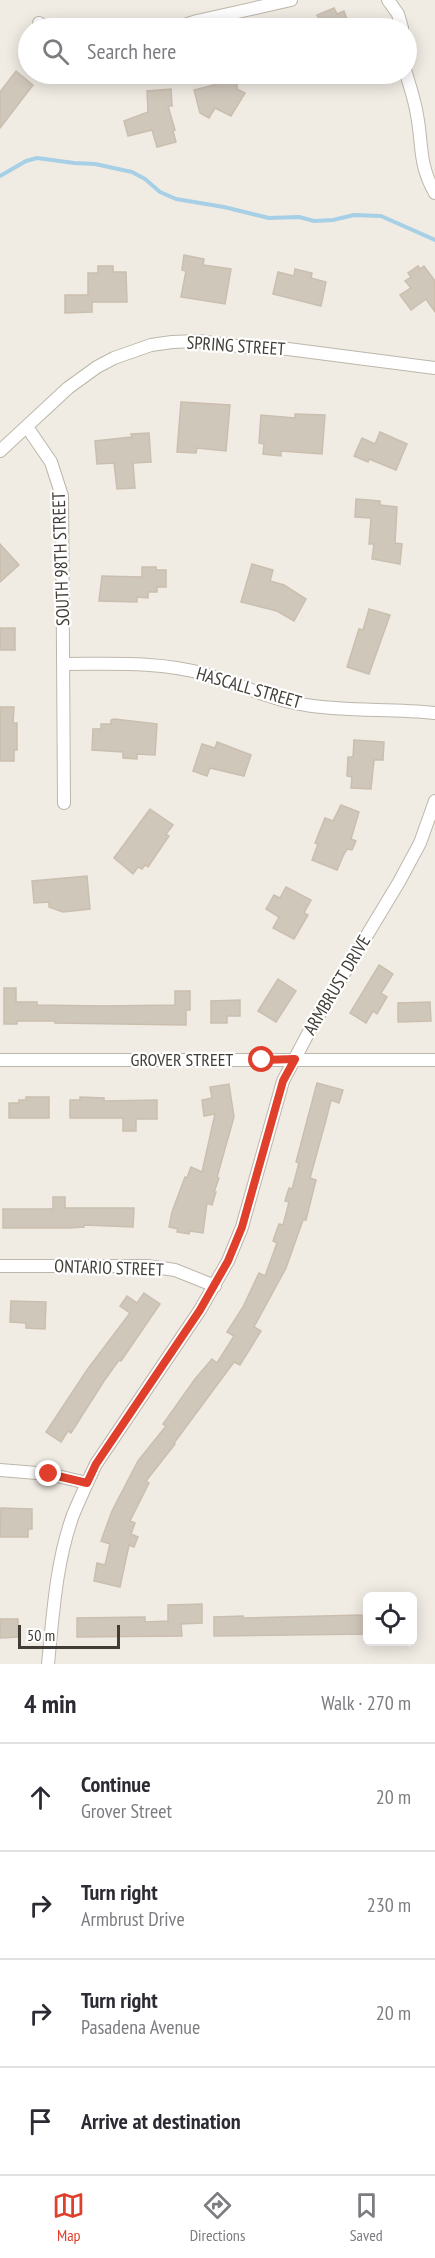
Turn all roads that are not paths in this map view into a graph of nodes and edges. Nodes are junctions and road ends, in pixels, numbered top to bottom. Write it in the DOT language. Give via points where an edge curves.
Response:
graph roads {
  1 [pos="291,0"];
  2 [pos="388,0"];
  3 [pos="256,4"];
  4 [pos="207,18"];
  5 [pos="399,18"];
  6 [pos="409,84"];
  7 [pos="435,193"];
  8 [pos="435,368"];
  9 [pos="27,427"];
  10 [pos="0,451"];
  11 [pos="63,664"];
  12 [pos="435,713"];
  13 [pos="435,801"];
  14 [pos="64,802"];
  15 [pos="295,1059"];
  16 [pos="0,1060"];
  17 [pos="435,1060"];
  18 [pos="0,1266"];
  19 [pos="215,1286"];
  20 [pos="0,1470"];
  21 [pos="87,1483"];
  22 [pos="48,1664"];
  1 -- 3 [label="street"];
  2 -- 5 [label="street"];
  3 -- 4 [label="street"];
  6 -- 7 [label="street" via="418,117 424,172"];
  8 -- 9 [label="street, SPRING STREET" via="288,349 172,342 132,351 97,367"];
  9 -- 10 [label="street, SPRING STREET"];
  9 -- 11 [label="street, SOUTH 98TH STREET" via="51,462 62,496"];
  11 -- 12 [label="street, HASCALL STREET" via="169,666 305,705"];
  11 -- 14 [label="street, SOUTH 98TH STREET"];
  13 -- 15 [label="street, ARMBRUST DRIVE" via="420,843 399,882"];
  15 -- 16 [label="street, GROVER STREET"];
  15 -- 17 [label="street, GROVER STREET"];
  15 -- 19 [label="street, ARMBRUST DRIVE" via="283,1081 242,1227"];
  18 -- 19 [label="street, ONTARIO STREET" via="164,1267"];
  19 -- 21 [label="street, ARMBRUST DRIVE"];
  20 -- 21 [label="street" via="49,1474"];
  21 -- 22 [label="street, ARMBRUST DRIVE" via="61,1558"];
}
